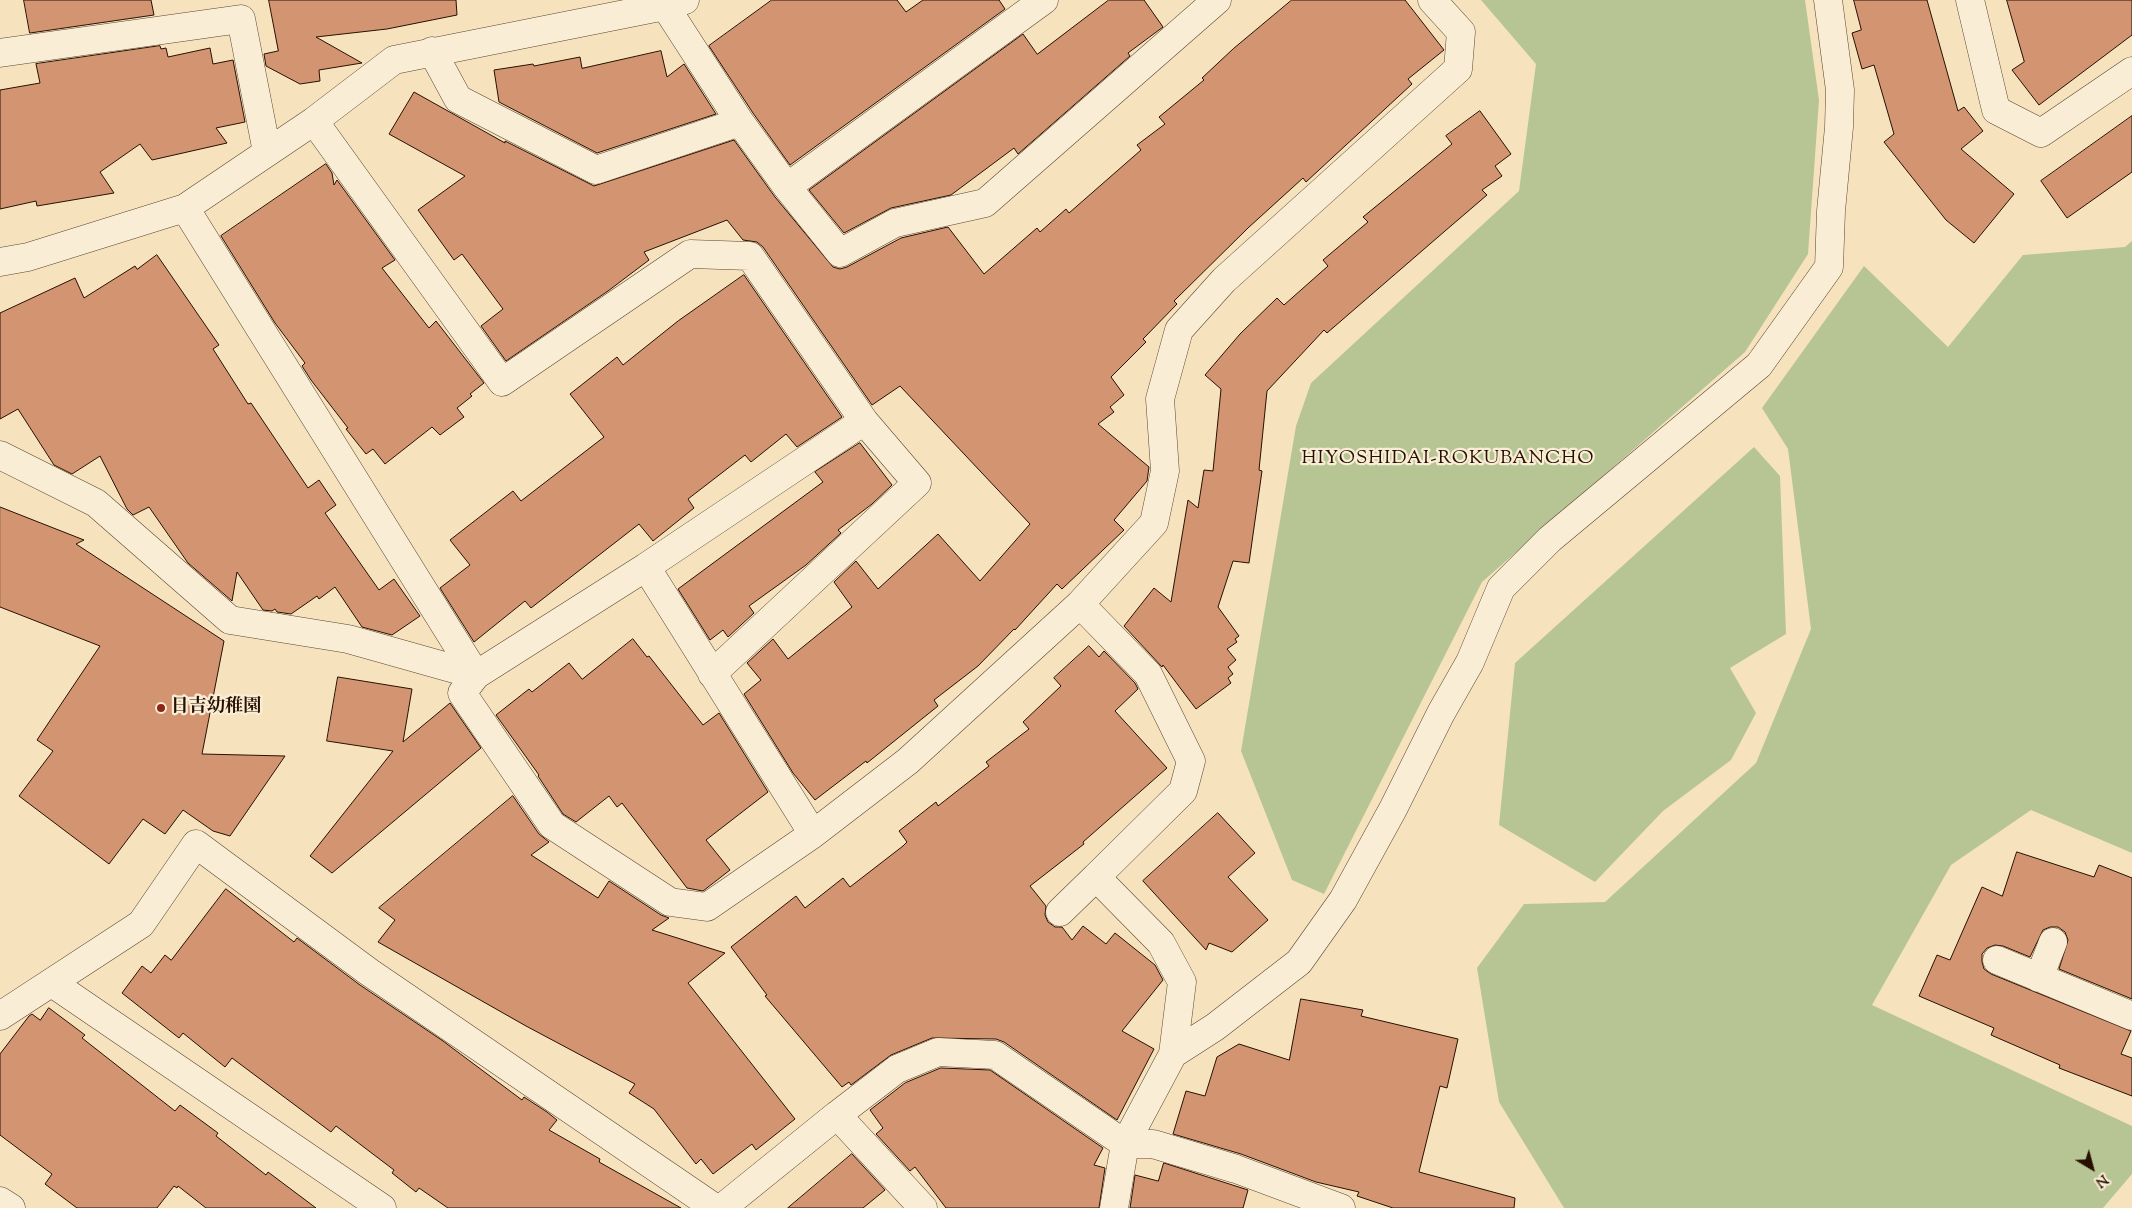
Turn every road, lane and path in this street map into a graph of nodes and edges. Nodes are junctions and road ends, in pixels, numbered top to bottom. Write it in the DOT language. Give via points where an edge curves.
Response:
graph roads {
  1 [pos="1044,0"];
  2 [pos="1217,0"];
  3 [pos="1432,0"];
  4 [pos="1828,0"];
  5 [pos="1970,0"];
  6 [pos="675,3"];
  7 [pos="432,51"];
  8 [pos="0,53"];
  9 [pos="2132,71"];
  10 [pos="314,121"];
  11 [pos="740,122"];
  12 [pos="267,152"];
  13 [pos="787,188"];
  14 [pos="185,208"];
  15 [pos="0,262"];
  16 [pos="864,421"];
  17 [pos="0,455"];
  18 [pos="646,567"];
  19 [pos="1080,604"];
  20 [pos="712,674"];
  21 [pos="476,675"];
  22 [pos="813,834"];
  23 [pos="1096,877"];
  24 [pos="1060,912"];
  25 [pos="2053,942"];
  26 [pos="1996,960"];
  27 [pos="2039,978"];
  28 [pos="52,984"];
  29 [pos="0,1016"];
  30 [pos="2132,1016"];
  31 [pos="1173,1054"];
  32 [pos="837,1115"];
  33 [pos="1124,1144"];
  34 [pos="0,1201"];
  35 [pos="11,1208"];
  36 [pos="382,1208"];
  37 [pos="715,1208"];
  38 [pos="722,1208"];
  39 [pos="923,1208"];
  40 [pos="1114,1208"];
  41 [pos="1341,1208"];
  1 -- 13 [label="street"];
  2 -- 13 [label="street" via="985,203 895,223 840,253"];
  3 -- 19 [label="street" via="1461,32 1458,69 1224,280 1179,330 1160,399 1165,470 1154,523"];
  4 -- 31 [label="street" via="1840,90 1829,267 1759,365 1550,539 1501,588 1470,662 1343,900 1299,962 1215,1027"];
  5 -- 9 [label="street" via="1996,110 2041,133"];
  6 -- 7 [label="street"];
  6 -- 11 [label="street"];
  7 -- 10 [label="street" via="394,60"];
  7 -- 11 [label="street" via="458,99 596,170"];
  8 -- 12 [label="street" via="241,19"];
  10 -- 12 [label="street"];
  10 -- 16 [label="street" via="502,382 690,254 750,256"];
  11 -- 13 [label="street"];
  12 -- 14 [label="street"];
  14 -- 15 [label="street" via="28,257"];
  14 -- 21 [label="street"];
  16 -- 18 [label="street"];
  16 -- 20 [label="street" via="918,482"];
  17 -- 21 [label="street" via="96,503 230,620 348,639"];
  18 -- 20 [label="street"];
  18 -- 21 [label="street"];
  19 -- 22 [label="street" via="908,761"];
  19 -- 23 [label="street" via="1148,674 1191,761 1184,791"];
  20 -- 22 [label="street"];
  21 -- 22 [label="street" via="462,693 552,825 670,902 707,907"];
  23 -- 24 [label="street"];
  23 -- 31 [label="street" via="1161,942 1182,982"];
  25 -- 27 [label="street"];
  26 -- 27 [label="street"];
  27 -- 30 [label="street"];
  28 -- 29 [label="street"];
  28 -- 36 [label="street"];
  28 -- 37 [label="street" via="141,924 196,844 369,972"];
  31 -- 33 [label="street"];
  32 -- 33 [label="street" via="897,1068 938,1052 995,1054"];
  32 -- 38 [label="street"];
  32 -- 39 [label="street"];
  33 -- 40 [label="street"];
  33 -- 41 [label="street" via="1153,1144 1236,1169"];
  34 -- 35 [label="street"];
}
